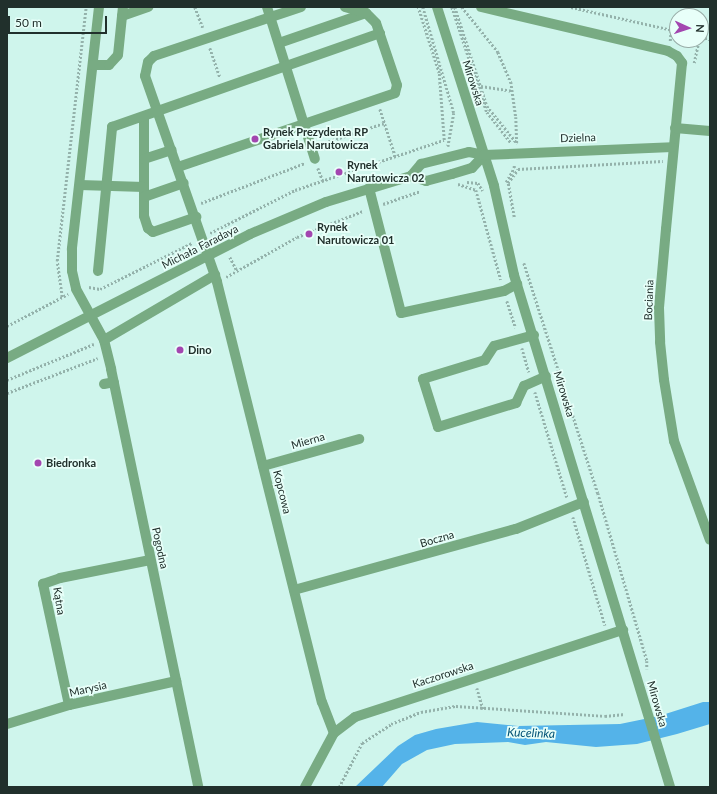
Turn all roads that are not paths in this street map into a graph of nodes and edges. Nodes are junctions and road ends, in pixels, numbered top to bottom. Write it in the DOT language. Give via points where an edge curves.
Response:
graph roads {
  1 [pos="99,7"];
  2 [pos="148,7"];
  3 [pos="267,7"];
  4 [pos="301,7"];
  5 [pos="345,7"];
  6 [pos="437,7"];
  7 [pos="481,7"];
  8 [pos="123,11"];
  9 [pos="366,14"];
  10 [pos="270,17"];
  11 [pos="380,33"];
  12 [pos="279,43"];
  13 [pos="94,65"];
  14 [pos="286,66"];
  15 [pos="158,110"];
  16 [pos="144,117"];
  17 [pos="304,124"];
  18 [pos="676,128"];
  19 [pos="710,131"];
  20 [pos="672,147"];
  21 [pos="172,150"];
  22 [pos="484,155"];
  23 [pos="144,159"];
  24 [pos="315,159"];
  25 [pos="178,167"];
  26 [pos="411,176"];
  27 [pos="184,183"];
  28 [pos="80,185"];
  29 [pos="106,186"];
  30 [pos="144,187"];
  31 [pos="369,188"];
  32 [pos="144,197"];
  33 [pos="196,217"];
  34 [pos="209,255"];
  35 [pos="98,271"];
  36 [pos="215,275"];
  37 [pos="517,284"];
  38 [pos="91,316"];
  39 [pos="534,335"];
  40 [pos="104,340"];
  41 [pos="7,358"];
  42 [pos="546,376"];
  43 [pos="360,439"];
  44 [pos="263,466"];
  45 [pos="584,502"];
  46 [pos="710,540"];
  47 [pos="150,560"];
  48 [pos="294,590"];
  49 [pos="623,630"];
  50 [pos="176,681"];
  51 [pos="69,705"];
  52 [pos="7,724"];
  53 [pos="334,733"];
  54 [pos="198,787"];
  55 [pos="305,787"];
  56 [pos="670,787"];
  1 -- 13 [label="street"];
  2 -- 8 [label="street"];
  3 -- 10 [label="street"];
  4 -- 10 [label="street, Kopcowa"];
  5 -- 9 [label="street"];
  6 -- 22 [label="street, Mirowska"];
  7 -- 18 [label="street, Bociania" via="668,51 678,56 683,74"];
  8 -- 13 [label="street" via="118,55 109,65"];
  9 -- 11 [label="street" via="373,18"];
  9 -- 12 [label="street"];
  10 -- 12 [label="street"];
  10 -- 15 [label="street, Kopcowa" via="154,56 148,62 145,76"];
  11 -- 14 [label="street"];
  11 -- 17 [label="street" via="398,88 394,93"];
  12 -- 14 [label="street"];
  13 -- 28 [label="street"];
  14 -- 15 [label="street"];
  14 -- 17 [label="street"];
  15 -- 16 [label="street"];
  15 -- 21 [label="street, Kopcowa"];
  16 -- 23 [label="street"];
  16 -- 29 [label="street" via="112,127"];
  17 -- 24 [label="street"];
  17 -- 25 [label="street"];
  18 -- 19 [label="street"];
  18 -- 20 [label="street, Bociania"];
  20 -- 22 [label="street, Dzielna"];
  20 -- 46 [label="street, Bociania" via="659,308 664,380 674,441"];
  21 -- 23 [label="street"];
  21 -- 25 [label="street, Kopcowa"];
  22 -- 26 [label="street, Michała Faradaya" via="469,152 421,164"];
  22 -- 26 [label="street, Michała Faradaya" via="472,168 452,174 426,181"];
  22 -- 37 [label="street, Mirowska"];
  23 -- 30 [label="street"];
  25 -- 27 [label="street, Kopcowa"];
  26 -- 31 [label="street, Michała Faradaya"];
  27 -- 32 [label="street"];
  27 -- 33 [label="street, Kopcowa"];
  28 -- 29 [label="street"];
  28 -- 38 [label="street" via="72,249 76,289"];
  29 -- 30 [label="street"];
  29 -- 35 [label="street"];
  30 -- 32 [label="street"];
  31 -- 34 [label="street, Michała Faradaya" via="286,218"];
  31 -- 37 [label="street" via="401,313 504,291"];
  32 -- 33 [label="street" via="144,216 149,231"];
  33 -- 34 [label="street, Kopcowa"];
  34 -- 36 [label="street, Kopcowa"];
  34 -- 38 [label="street, Michała Faradaya"];
  36 -- 40 [label="street"];
  36 -- 44 [label="street, Kopcowa"];
  37 -- 39 [label="street, Mirowska"];
  38 -- 40 [label="street, Pogodna"];
  38 -- 41 [label="street, Michała Faradaya"];
  39 -- 42 [label="street, Mirowska"];
  39 -- 42 [label="street" via="494,346 485,360 423,379 438,427 516,403 524,386"];
  40 -- 47 [label="street, Pogodna" via="109,383"];
  42 -- 45 [label="street, Mirowska"];
  43 -- 44 [label="street, Mierna"];
  44 -- 48 [label="street, Kopcowa"];
  45 -- 48 [label="street, Boczna" via="516,529"];
  45 -- 49 [label="street, Mirowska"];
  47 -- 50 [label="street, Pogodna"];
  47 -- 51 [label="street, Kątna" via="60,578 43,584"];
  48 -- 53 [label="street, Kopcowa" via="322,702"];
  49 -- 53 [label="street, Kaczorowska" via="355,716"];
  49 -- 56 [label="street, Mirowska"];
  50 -- 51 [label="street, Marysia"];
  50 -- 54 [label="street, Pogodna"];
  51 -- 52 [label="street, Marysia"];
  53 -- 55 [label="street, Kaczorowska"];
}
